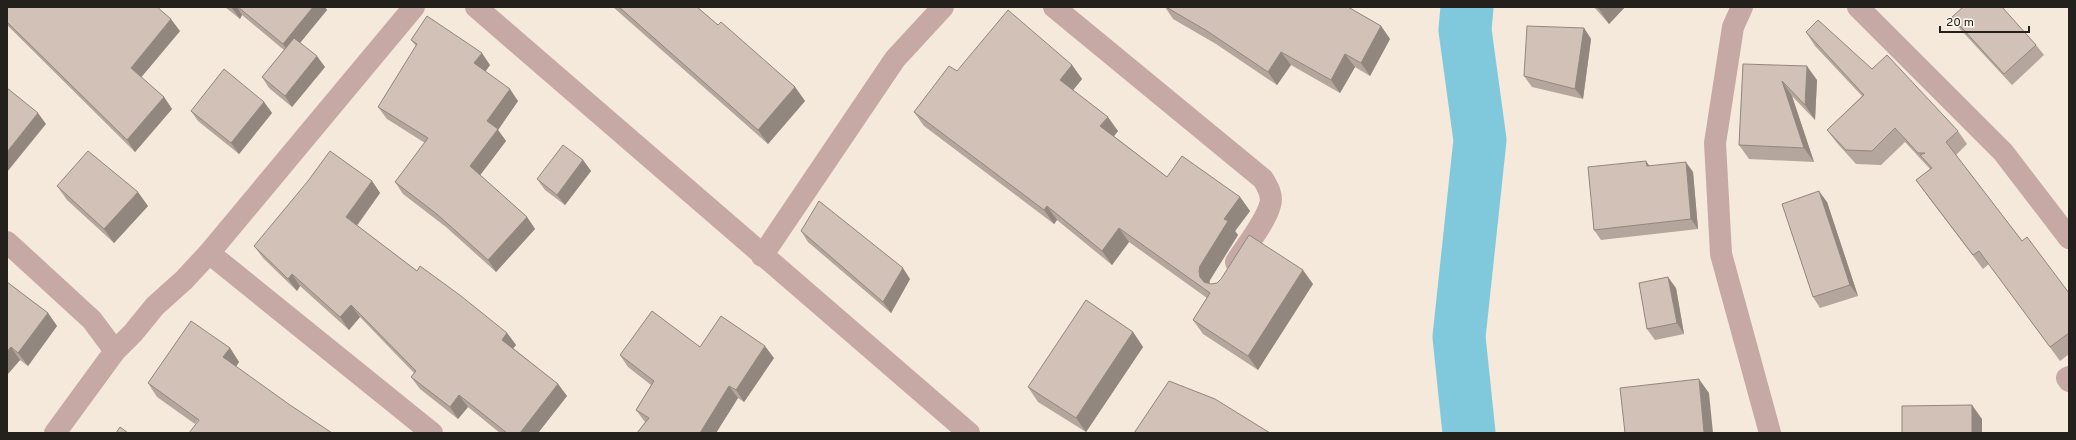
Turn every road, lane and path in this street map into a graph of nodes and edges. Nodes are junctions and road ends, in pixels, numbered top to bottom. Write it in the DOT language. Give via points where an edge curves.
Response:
graph roads {
  1 [pos="414,7"];
  2 [pos="476,7"];
  3 [pos="943,7"];
  4 [pos="1054,7"];
  5 [pos="1742,7"];
  6 [pos="1858,7"];
  7 [pos="2069,238"];
  8 [pos="7,242"];
  9 [pos="209,253"];
  10 [pos="762,256"];
  11 [pos="1225,279"];
  12 [pos="115,351"];
  13 [pos="2069,376"];
  14 [pos="2069,381"];
  15 [pos="55,433"];
  16 [pos="432,433"];
  17 [pos="969,433"];
  18 [pos="1770,433"];
  1 -- 9 [label="street"];
  2 -- 10 [label="street" via="664,168"];
  3 -- 10 [label="street" via="895,59"];
  4 -- 11 [label="street" via="1263,179 1268,188 1270,205"];
  5 -- 18 [label="street" via="1733,27 1715,143 1722,254"];
  6 -- 7 [label="street" via="2003,152"];
  8 -- 12 [label="street" via="92,320"];
  9 -- 12 [label="street" via="155,306"];
  9 -- 16 [label="street"];
  10 -- 17 [label="street"];
  12 -- 15 [label="street"];
  13 -- 14 [label="street"];
}
